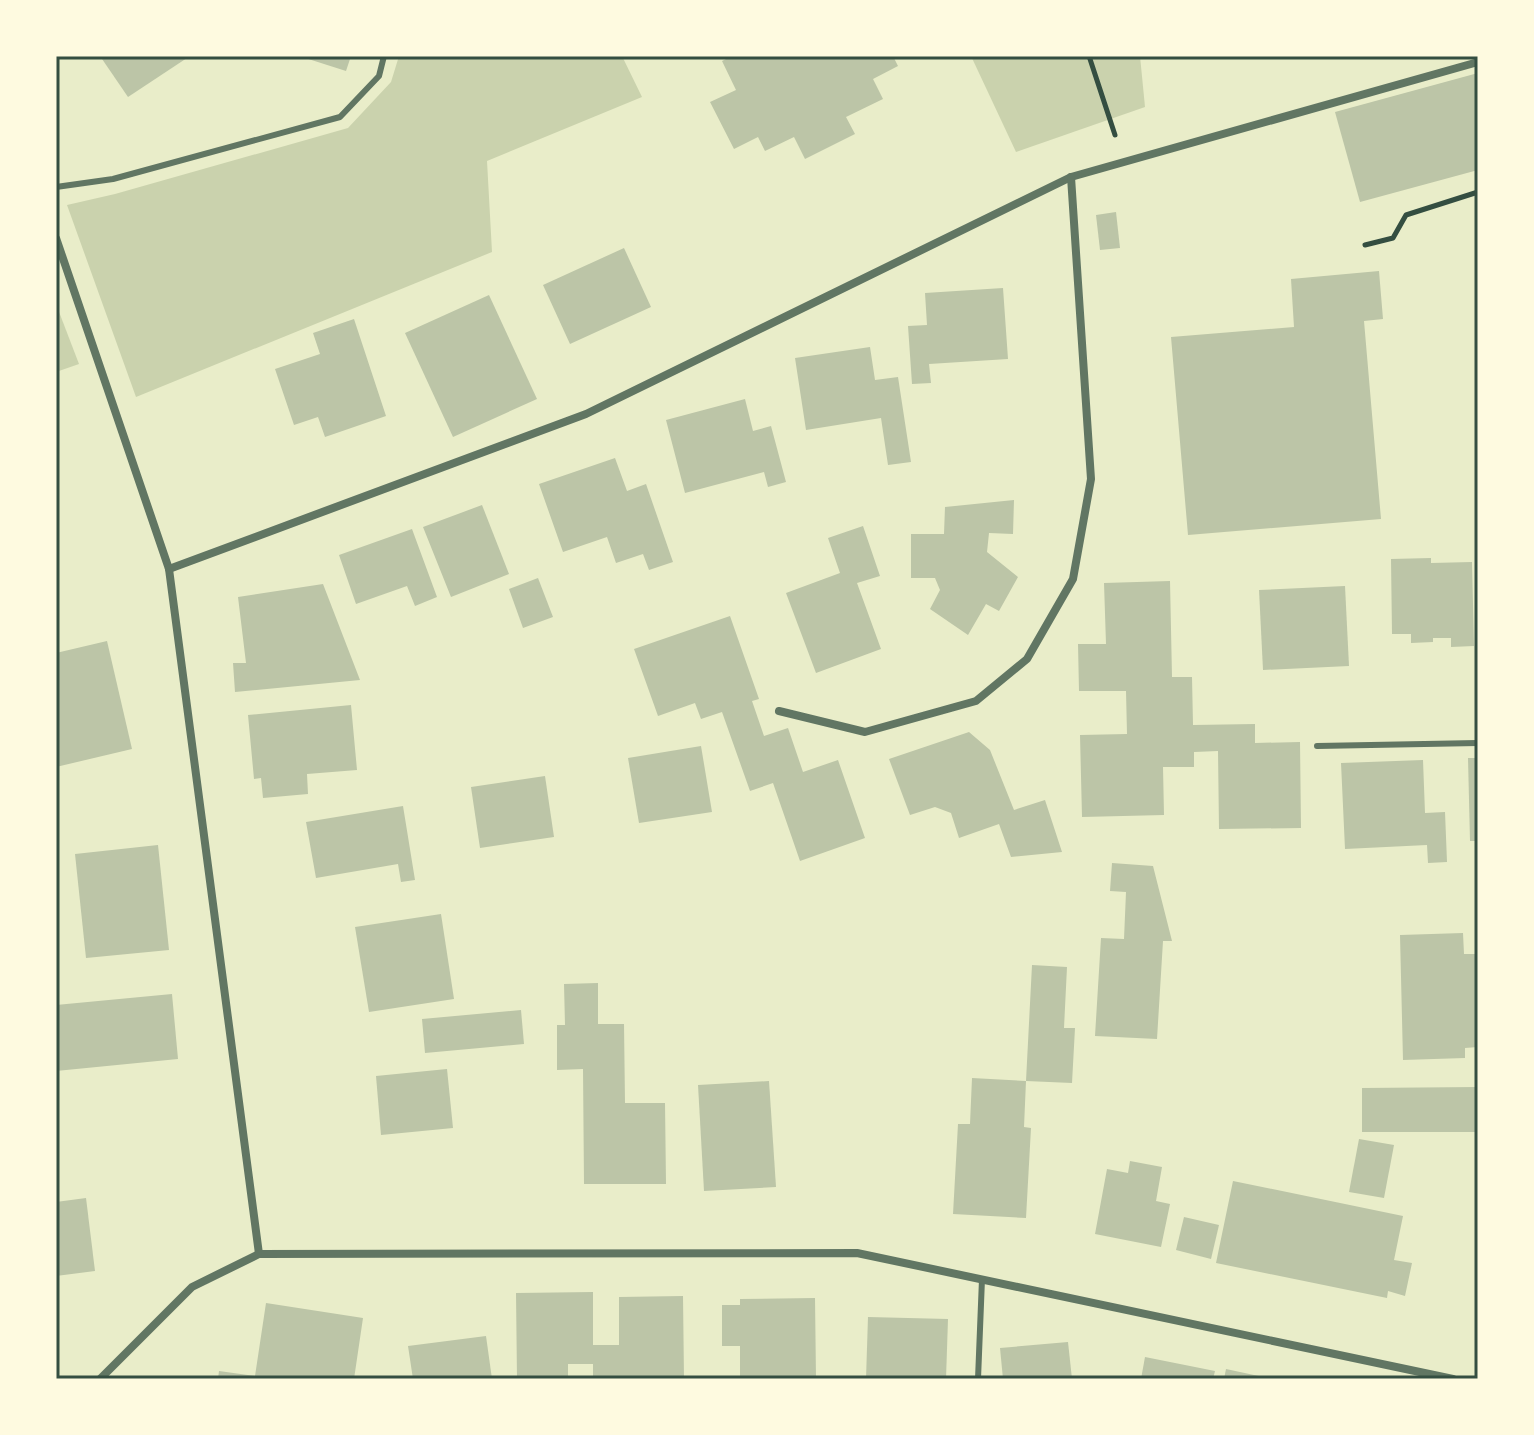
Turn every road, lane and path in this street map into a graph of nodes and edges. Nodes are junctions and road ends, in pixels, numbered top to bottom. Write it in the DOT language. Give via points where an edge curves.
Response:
graph roads {
  1 [pos="384,56"];
  2 [pos="1089,56"];
  3 [pos="1478,62"];
  4 [pos="1123,161"];
  5 [pos="1071,177"];
  6 [pos="56,187"];
  7 [pos="1478,192"];
  8 [pos="56,238"];
  9 [pos="1365,245"];
  10 [pos="169,569"];
  11 [pos="779,711"];
  12 [pos="1478,743"];
  13 [pos="1317,746"];
  14 [pos="259,1254"];
  15 [pos="982,1279"];
  16 [pos="100,1379"];
  17 [pos="978,1379"];
  18 [pos="1453,1379"];
  1 -- 6 [label="lane" via="379,76 340,117 113,179"];
  2 -- 4 [label="path"];
  3 -- 4 [label="street"];
  4 -- 5 [label="street"];
  5 -- 10 [label="street" via="586,414"];
  5 -- 11 [label="street" via="1091,479 1073,579 1027,659 976,701 865,732"];
  7 -- 9 [label="path" via="1406,215 1393,238"];
  8 -- 10 [label="street"];
  10 -- 14 [label="street"];
  12 -- 13 [label="lane"];
  14 -- 15 [label="street" via="857,1253"];
  14 -- 16 [label="street" via="192,1287"];
  15 -- 17 [label="lane"];
  15 -- 18 [label="street"];
}
